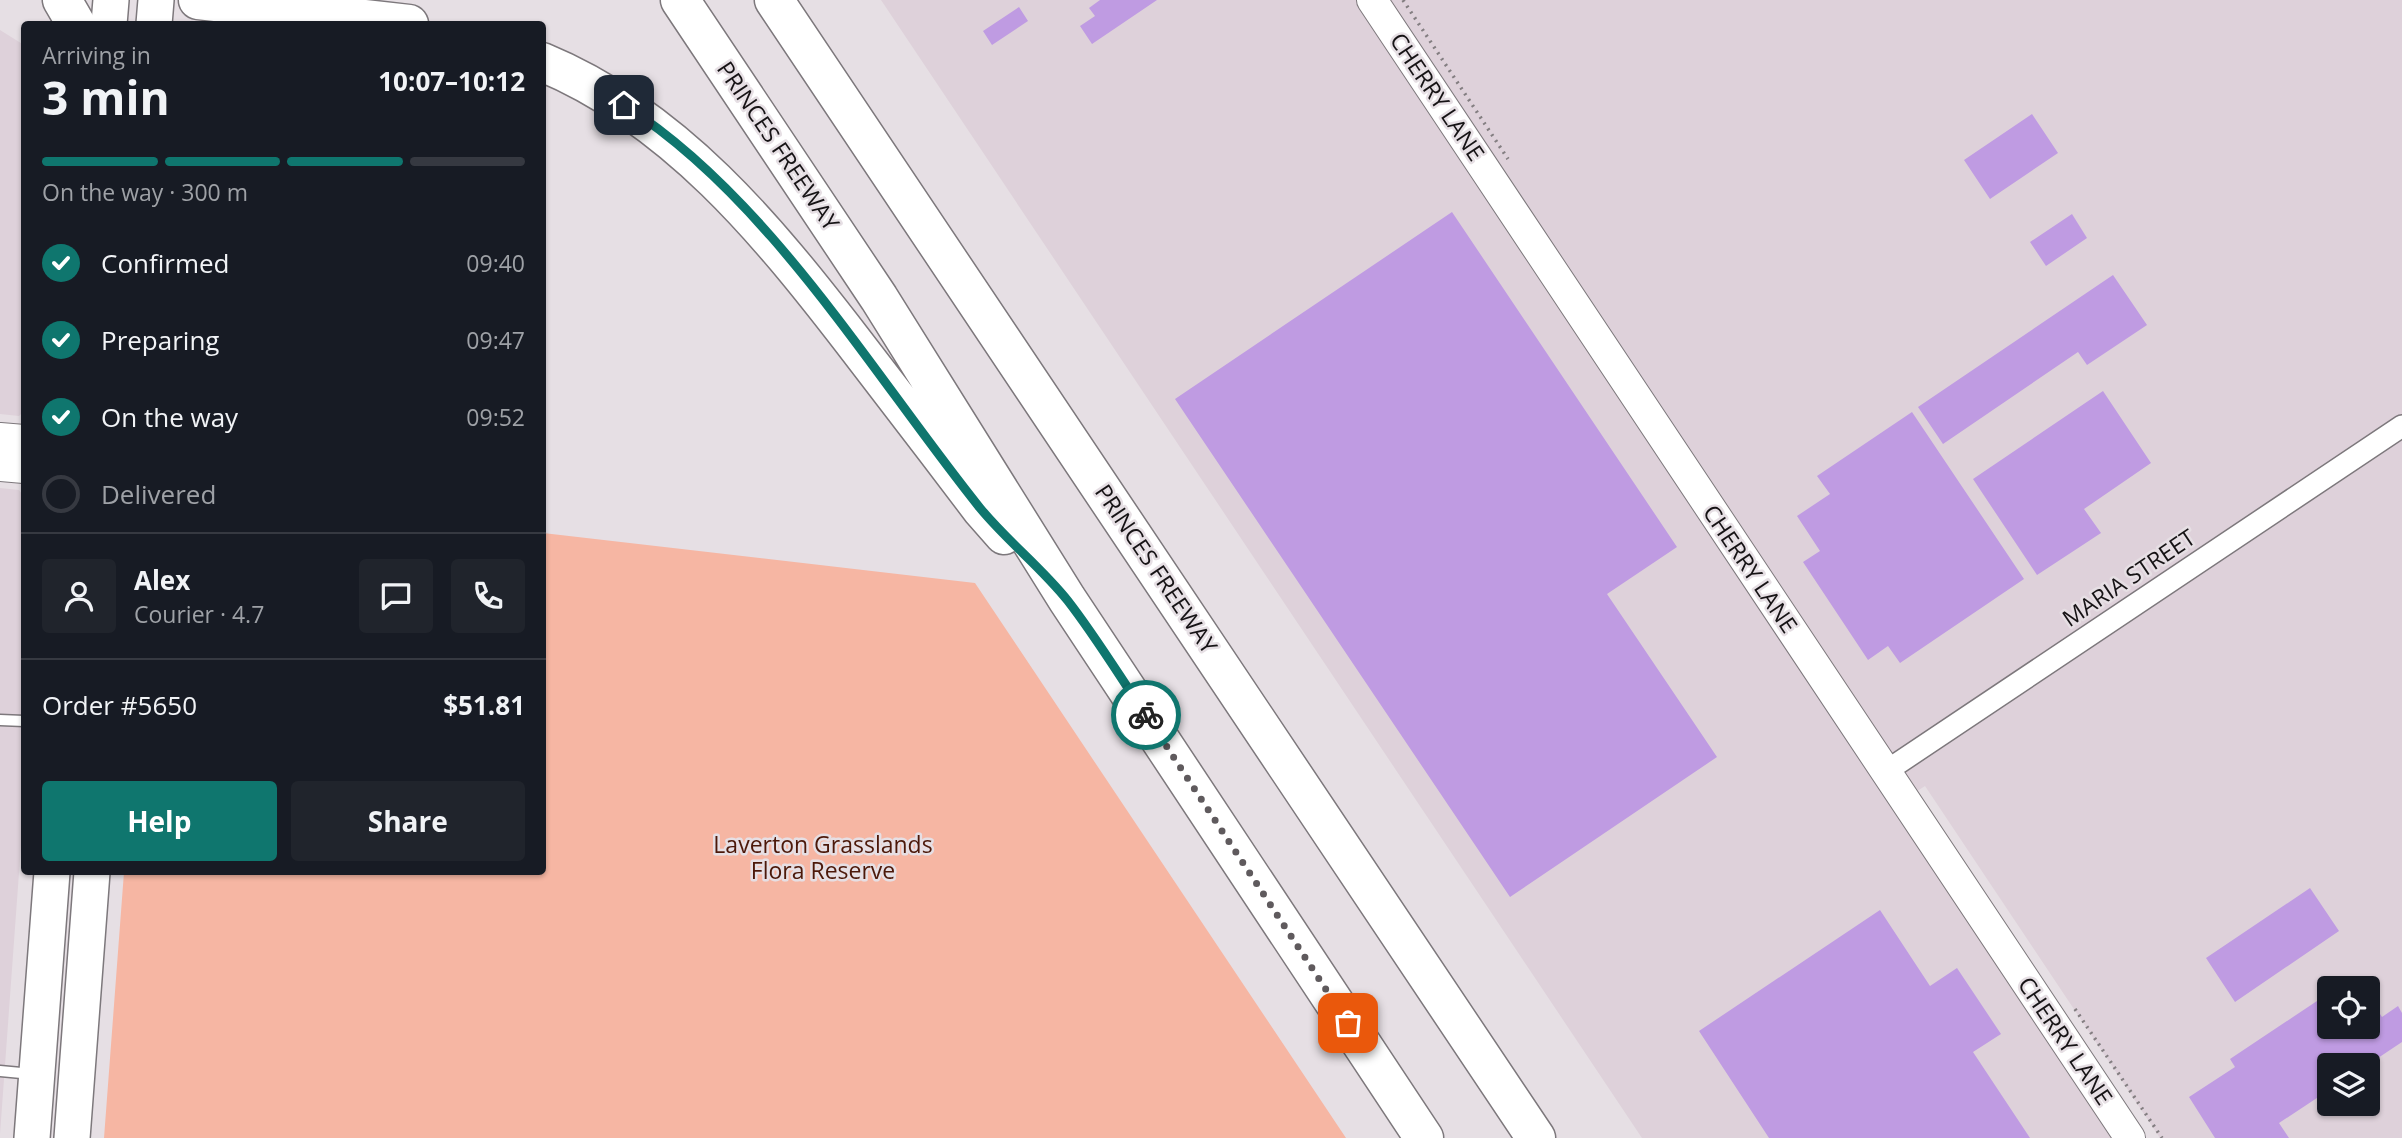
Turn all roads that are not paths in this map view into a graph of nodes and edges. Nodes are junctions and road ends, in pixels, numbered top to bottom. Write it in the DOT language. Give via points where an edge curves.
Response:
graph roads {
  1 [pos="62,0"];
  2 [pos="111,0"];
  3 [pos="156,0"];
  4 [pos="198,0"];
  5 [pos="680,0"];
  6 [pos="774,0"];
  7 [pos="785,0"];
  8 [pos="1372,0"];
  9 [pos="313,11"];
  10 [pos="74,21"];
  11 [pos="109,21"];
  12 [pos="154,21"];
  13 [pos="228,21"];
  14 [pos="387,21"];
  15 [pos="546,64"];
  16 [pos="971,292"];
  17 [pos="2402,426"];
  18 [pos="0,438"];
  19 [pos="21,440"];
  20 [pos="0,466"];
  21 [pos="21,468"];
  22 [pos="1067,599"];
  23 [pos="0,720"];
  24 [pos="21,721"];
  25 [pos="1885,772"];
  26 [pos="52,875"];
  27 [pos="92,875"];
  28 [pos="0,1071"];
  29 [pos="37,1074"];
  30 [pos="76,1078"];
  31 [pos="32,1138"];
  32 [pos="72,1138"];
  33 [pos="1424,1138"];
  34 [pos="1536,1138"];
  35 [pos="2130,1138"];
  1 -- 10 [label="highway"];
  2 -- 11 [label="main road"];
  3 -- 12 [label="main road"];
  4 -- 9 [label="highway"];
  5 -- 22 [label="highway, PRINCES FREEWAY" via="879,298"];
  6 -- 16 [label="highway, PRINCES FREEWAY"];
  7 -- 16 [label="highway"];
  8 -- 25 [label="street, CHERRY LANE"];
  9 -- 13 [label="highway"];
  9 -- 14 [label="highway"];
  15 -- 22 [label="highway" via="647,120 739,204 807,283 982,510"];
  16 -- 34 [label="highway, PRINCES FREEWAY"];
  17 -- 25 [label="street, MARIA STREET"];
  18 -- 19 [label="street"];
  20 -- 21 [label="street"];
  22 -- 33 [label="highway, PRINCES FREEWAY"];
  23 -- 24 [label="lane"];
  25 -- 35 [label="street, CHERRY LANE"];
  26 -- 29 [label="main road"];
  27 -- 30 [label="main road"];
  28 -- 29 [label="lane"];
  29 -- 30 [label="main road"];
  29 -- 31 [label="main road"];
  30 -- 32 [label="main road"];
}
